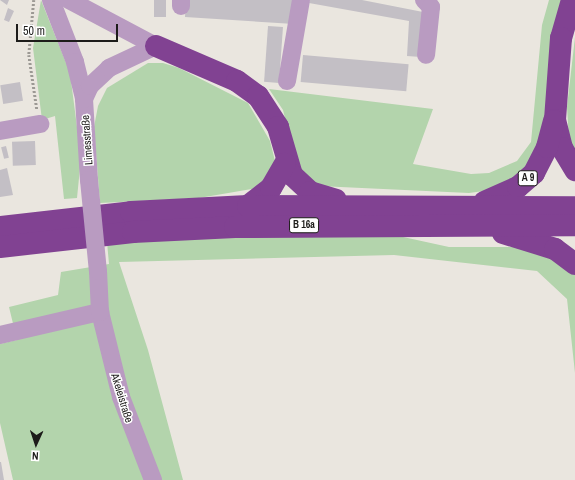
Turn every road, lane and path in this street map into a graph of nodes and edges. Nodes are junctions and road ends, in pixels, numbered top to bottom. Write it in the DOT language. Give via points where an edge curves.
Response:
graph roads {
  1 [pos="34,0"];
  2 [pos="50,0"];
  3 [pos="69,0"];
  4 [pos="301,0"];
  5 [pos="424,0"];
  6 [pos="572,0"];
  7 [pos="156,46"];
  8 [pos="426,55"];
  9 [pos="287,81"];
  10 [pos="84,99"];
  11 [pos="555,120"];
  12 [pos="40,124"];
  13 [pos="0,131"];
  14 [pos="285,164"];
  15 [pos="575,170"];
  16 [pos="89,180"];
  17 [pos="248,206"];
  18 [pos="368,206"];
  19 [pos="575,207"];
  20 [pos="474,216"];
  21 [pos="575,225"];
  22 [pos="0,227"];
  23 [pos="0,247"];
  24 [pos="575,264"];
  25 [pos="100,312"];
  26 [pos="0,335"];
  27 [pos="154,480"];
  1 -- 12 [label="path" via="29,55"];
  2 -- 10 [label="street, Limesstraße" via="75,62"];
  3 -- 7 [label="street"];
  4 -- 9 [label="street"];
  5 -- 8 [label="street" via="431,7"];
  6 -- 11 [label="highway, A 9" via="561,38"];
  7 -- 10 [label="street, Limesstraße" via="109,68 90,86"];
  7 -- 14 [label="highway" via="237,81 258,96 278,127"];
  10 -- 16 [label="street, Limesstraße"];
  11 -- 15 [label="highway, A 9" via="562,148"];
  11 -- 20 [label="highway, A 9" via="547,147 534,173"];
  12 -- 13 [label="street"];
  14 -- 17 [label="highway" via="271,188"];
  14 -- 18 [label="highway" via="310,192"];
  16 -- 25 [label="street, Akeleistraße, bridge"];
  17 -- 18 [label="highway, B 16a"];
  17 -- 22 [label="highway, B 16a" via="131,212"];
  18 -- 20 [label="highway, B 16a"];
  19 -- 20 [label="highway, B 16a"];
  20 -- 21 [label="highway, B 16a"];
  20 -- 23 [label="highway, B 16a" via="125,233"];
  20 -- 24 [label="highway" via="555,249"];
  25 -- 26 [label="street"];
  25 -- 27 [label="street, Akeleistraße" via="121,397"];
}
